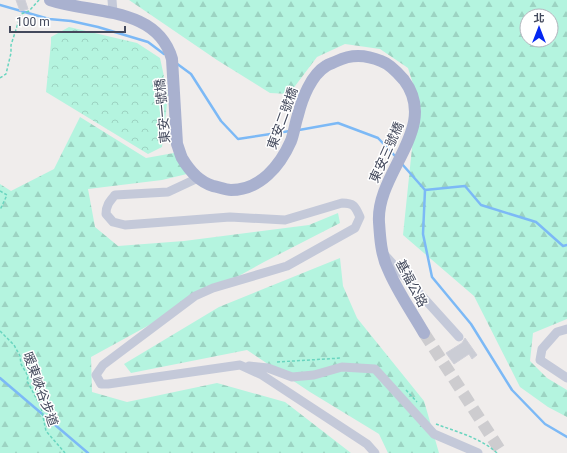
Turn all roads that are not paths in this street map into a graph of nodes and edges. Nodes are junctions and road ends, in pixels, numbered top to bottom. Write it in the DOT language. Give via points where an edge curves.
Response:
graph roads {
  1 [pos="50,0"];
  2 [pos="112,0"];
  3 [pos="113,12"];
  4 [pos="310,84"];
  5 [pos="198,178"];
  6 [pos="379,220"];
  7 [pos="382,252"];
  8 [pos="567,329"];
  9 [pos="424,333"];
  10 [pos="459,337"];
  11 [pos="240,364"];
  12 [pos="567,378"];
  13 [pos="375,453"];
  14 [pos="478,453"];
  1 -- 3 [label="main road" via="69,6"];
  2 -- 3 [label="street"];
  3 -- 5 [label="main road, 東安一號橋" via="143,23 160,36 167,46 172,59 181,158"];
  4 -- 5 [label="main road, 東安二號橋" via="298,114 292,140 281,161 270,173 258,183 230,190"];
  4 -- 6 [label="main road, 東安三號橋" via="325,66 342,58 362,56 382,61 398,73 410,89 414,100 412,134 381,197"];
  5 -- 11 [label="street" via="168,192 116,195 108,203 106,214 113,222 126,225 230,217 285,220 342,203 350,203 360,217 354,228 287,266 213,288 195,296 103,364 96,376 100,384 108,384"];
  6 -- 7 [label="main road, 基福公路"];
  7 -- 9 [label="main road, 基福公路" via="387,269"];
  7 -- 10 [label="street"];
  8 -- 12 [label="street" via="557,332 542,349 540,360"];
  11 -- 13 [label="street" via="354,435"];
  11 -- 14 [label="street" via="268,368 292,377 314,375 342,367 375,369 434,434"];
}
